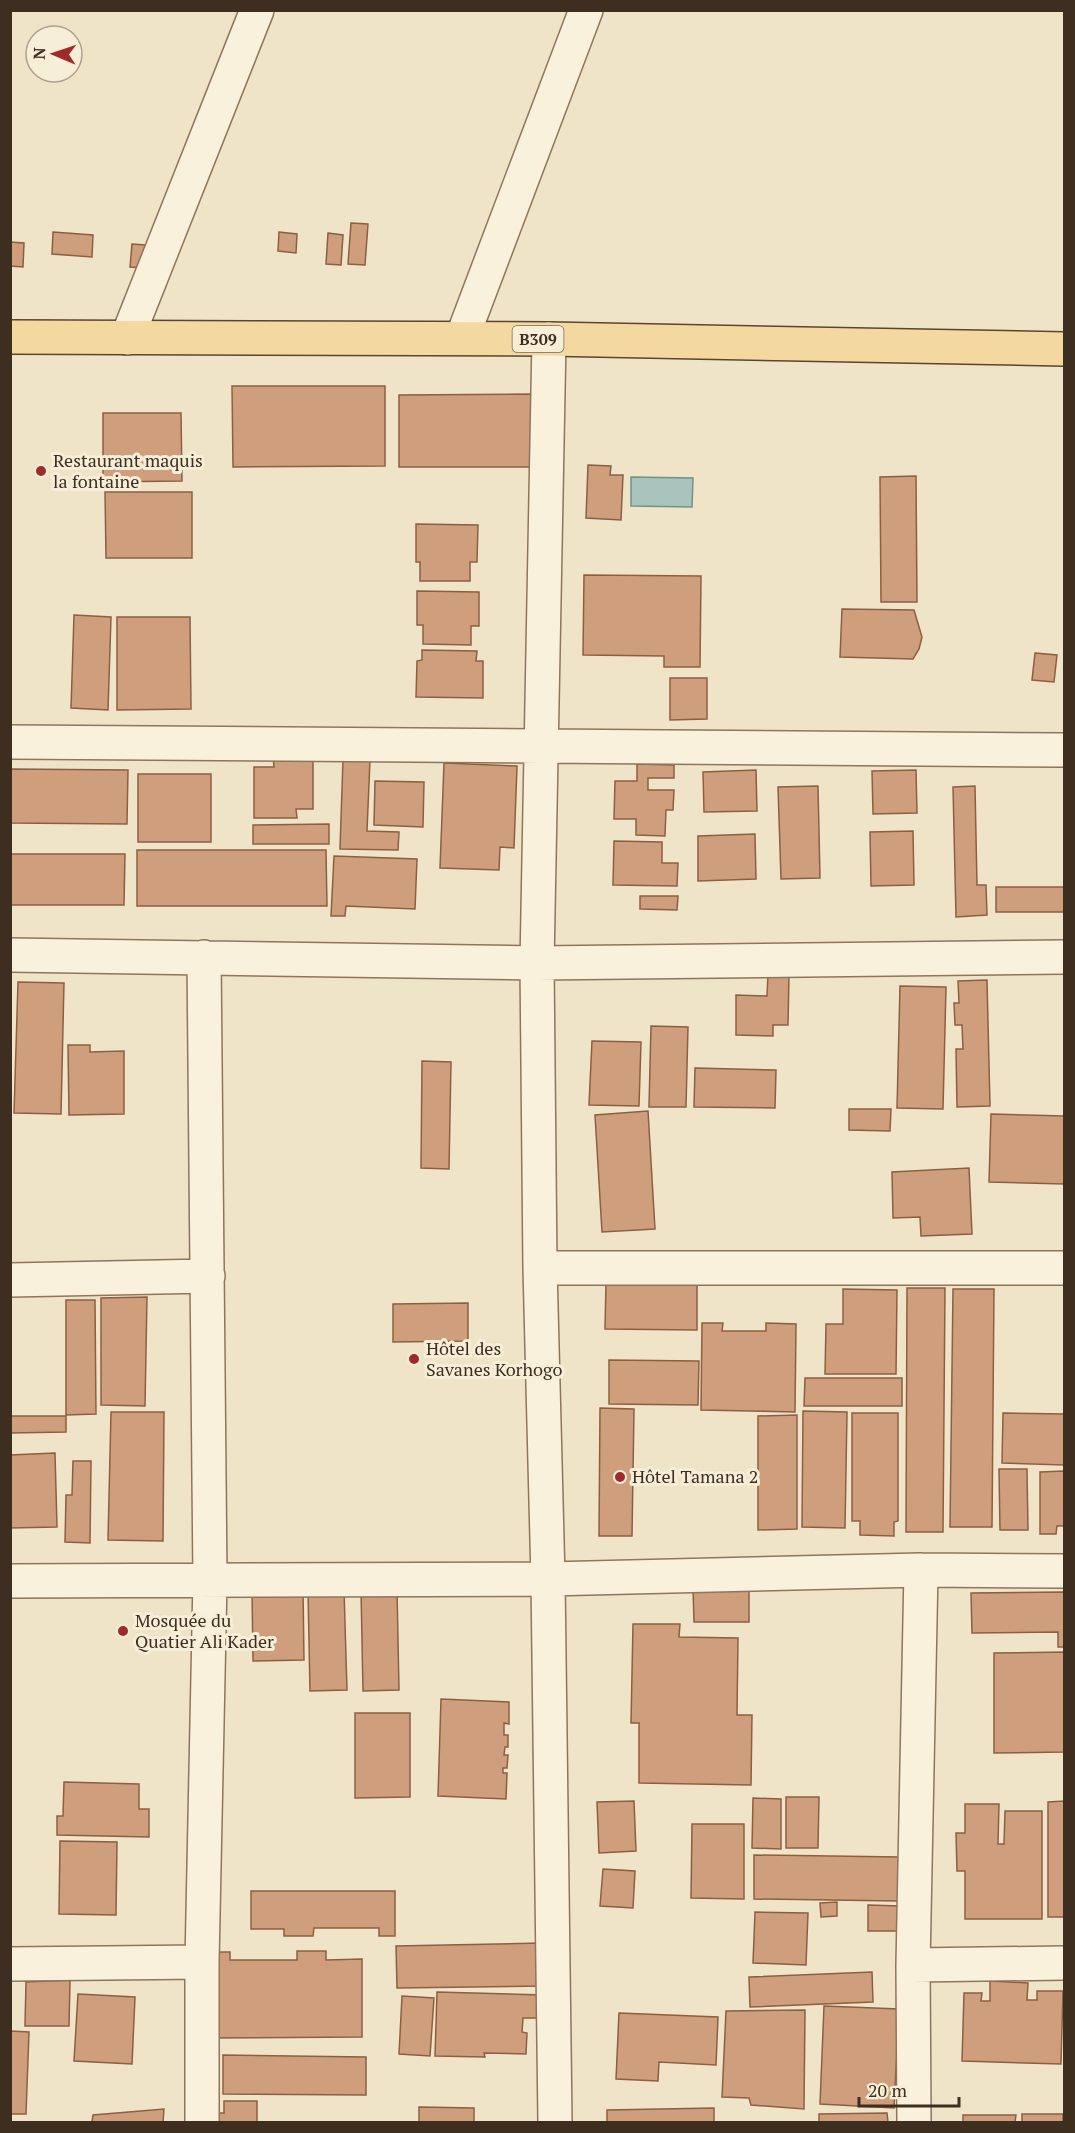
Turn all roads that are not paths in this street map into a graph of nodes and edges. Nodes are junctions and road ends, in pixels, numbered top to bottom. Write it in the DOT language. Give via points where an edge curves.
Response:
graph roads {
  1 [pos="257,10"];
  2 [pos="586,10"];
  3 [pos="10,337"];
  4 [pos="127,338"];
  5 [pos="462,338"];
  6 [pos="549,339"];
  7 [pos="1065,349"];
  8 [pos="10,742"];
  9 [pos="542,746"];
  10 [pos="1065,750"];
  11 [pos="10,955"];
  12 [pos="204,957"];
  13 [pos="1065,957"];
  14 [pos="537,963"];
  15 [pos="540,1268"];
  16 [pos="1065,1268"];
  17 [pos="208,1276"];
  18 [pos="10,1280"];
  19 [pos="921,1570"];
  20 [pos="1065,1570"];
  21 [pos="210,1580"];
  22 [pos="548,1580"];
  23 [pos="10,1581"];
  24 [pos="202,1962"];
  25 [pos="1065,1963"];
  26 [pos="10,1964"];
  27 [pos="913,1965"];
  28 [pos="202,2122"];
  29 [pos="555,2122"];
  30 [pos="914,2122"];
  1 -- 4 [label="street"];
  2 -- 5 [label="street"];
  3 -- 4 [label="main road, B309"];
  4 -- 5 [label="main road, B309"];
  5 -- 6 [label="main road, B309"];
  6 -- 7 [label="main road, B309"];
  6 -- 9 [label="street"];
  8 -- 9 [label="street"];
  9 -- 10 [label="street"];
  9 -- 14 [label="street"];
  11 -- 12 [label="street"];
  12 -- 14 [label="street"];
  12 -- 17 [label="street"];
  13 -- 14 [label="street"];
  14 -- 15 [label="street"];
  15 -- 16 [label="street"];
  15 -- 22 [label="street"];
  17 -- 18 [label="street"];
  17 -- 21 [label="street"];
  19 -- 20 [label="street"];
  19 -- 22 [label="street"];
  19 -- 27 [label="street"];
  21 -- 22 [label="street"];
  21 -- 23 [label="street"];
  21 -- 24 [label="street"];
  22 -- 29 [label="street"];
  24 -- 26 [label="street"];
  24 -- 28 [label="street"];
  25 -- 27 [label="street"];
  27 -- 30 [label="street"];
}
